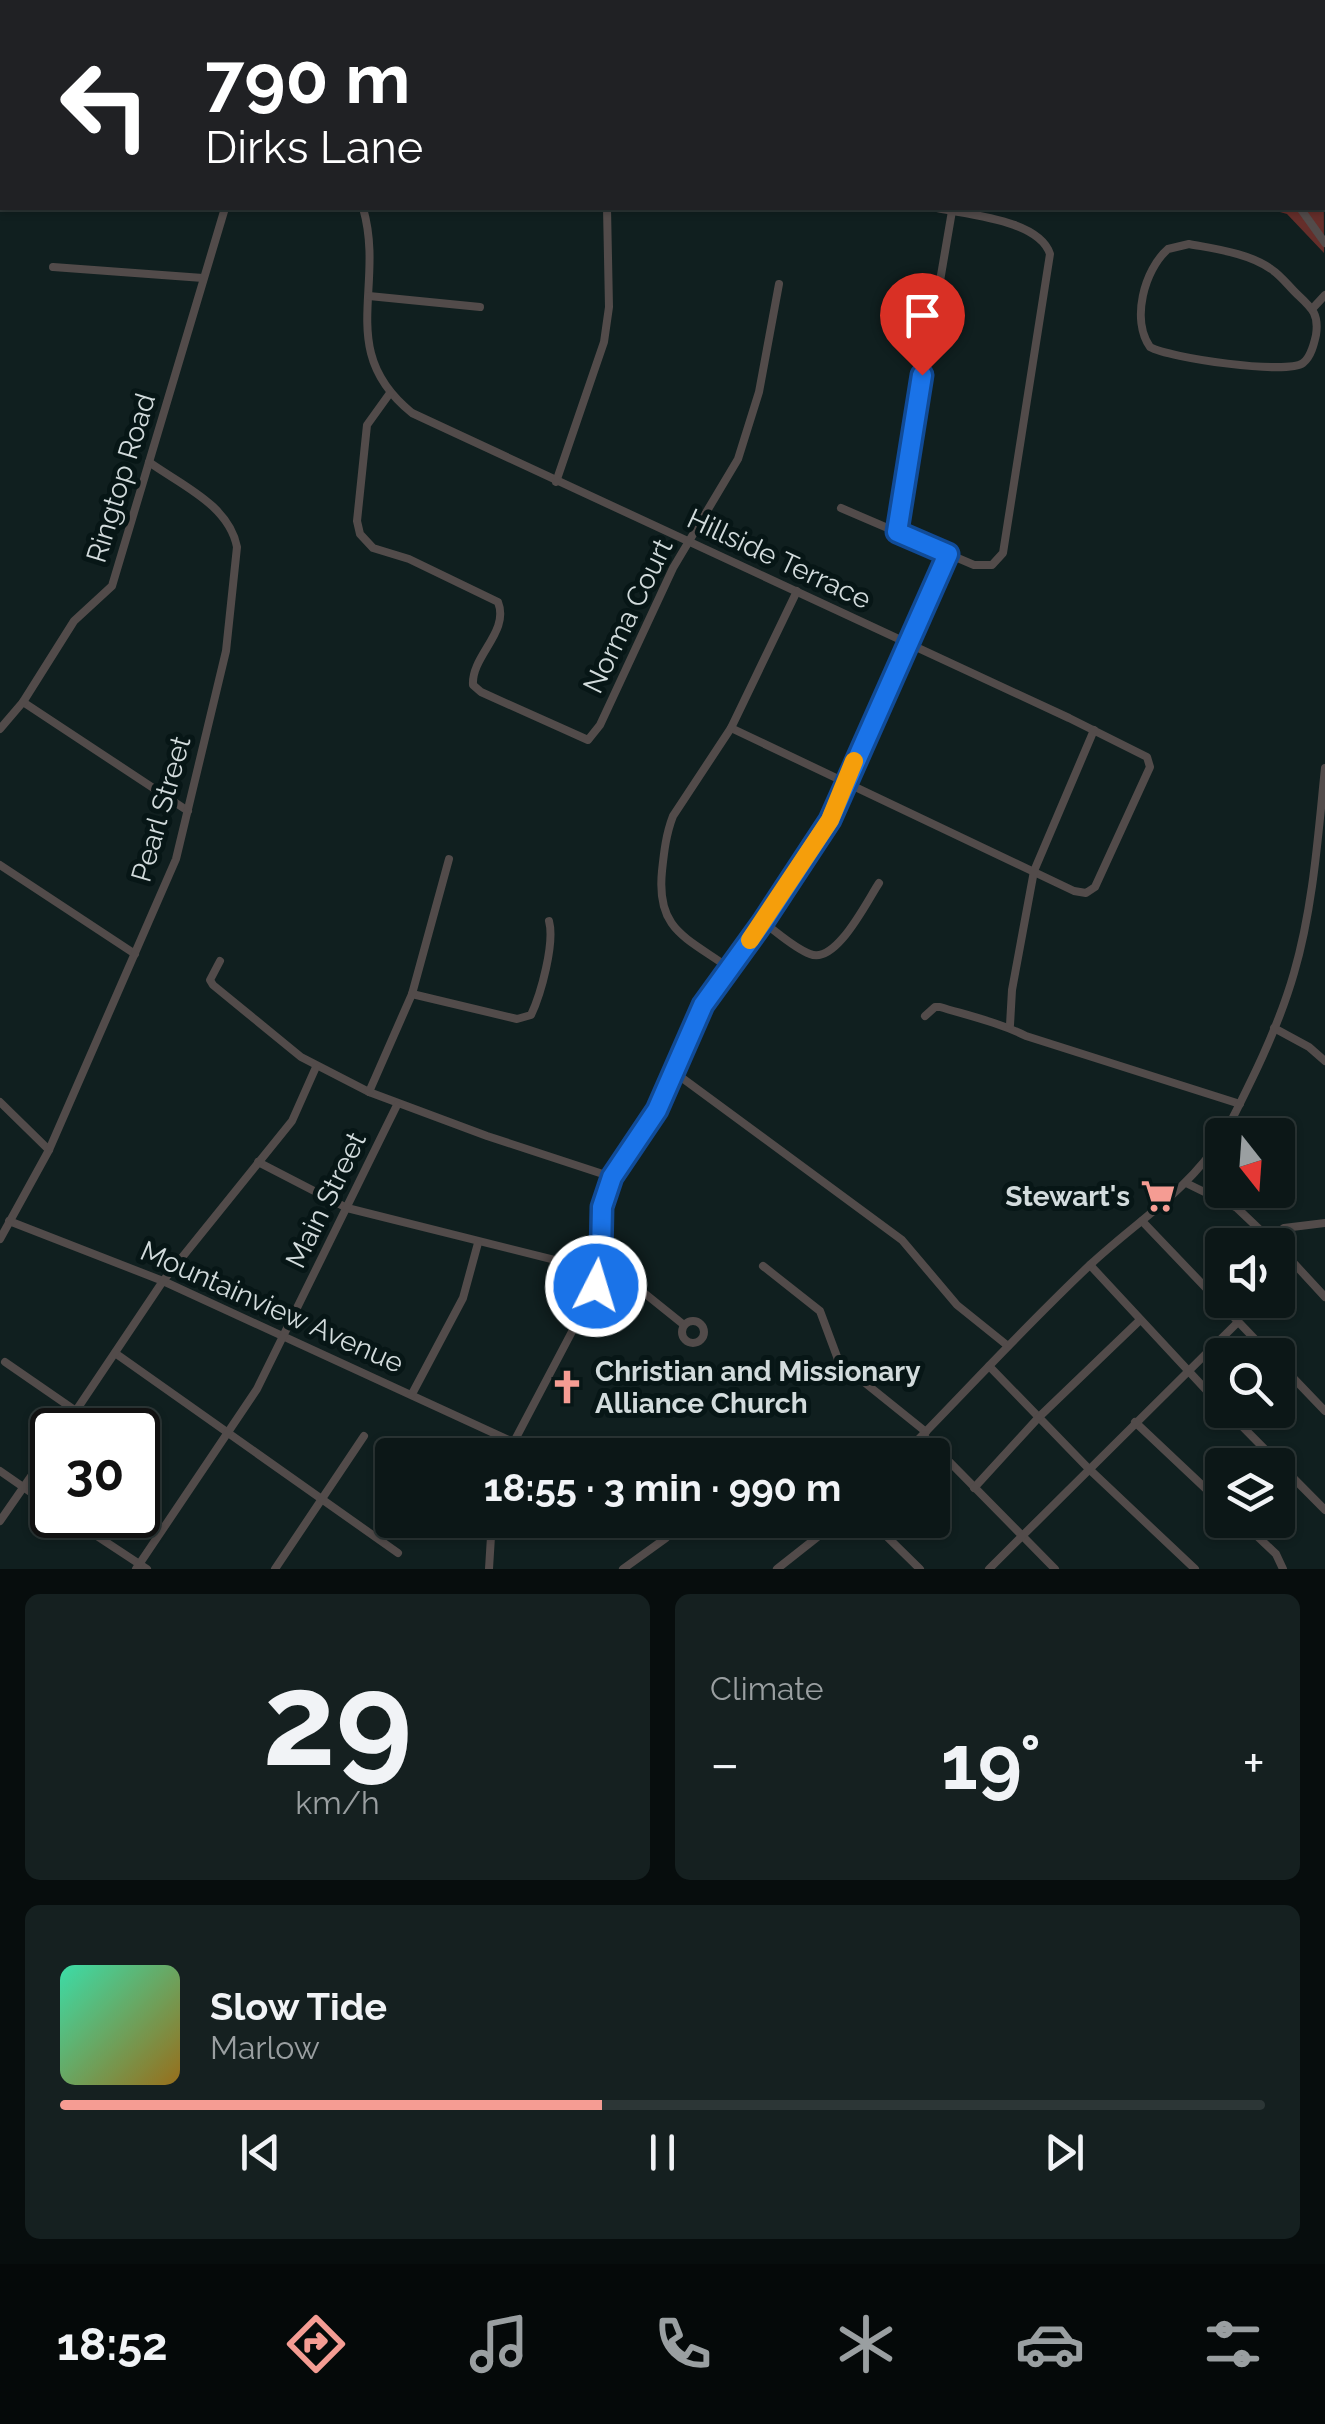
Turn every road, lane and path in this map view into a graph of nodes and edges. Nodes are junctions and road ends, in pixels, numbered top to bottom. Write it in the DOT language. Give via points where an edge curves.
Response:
graph roads {
  1 [pos="224,210"];
  2 [pos="363,210"];
  3 [pos="607,210"];
  4 [pos="947,210"];
  5 [pos="1301,210"];
  6 [pos="952,211"];
  7 [pos="1325,243"];
  8 [pos="53,267"];
  9 [pos="204,278"];
  10 [pos="779,284"];
  11 [pos="1325,295"];
  12 [pos="368,296"];
  13 [pos="480,307"];
  14 [pos="1312,308"];
  15 [pos="390,394"];
  16 [pos="149,462"];
  17 [pos="556,482"];
  18 [pos="841,508"];
  19 [pos="897,532"];
  20 [pos="689,542"];
  21 [pos="948,554"];
  22 [pos="797,592"];
  23 [pos="908,644"];
  24 [pos="23,702"];
  25 [pos="731,728"];
  26 [pos="0,729"];
  27 [pos="1094,730"];
  28 [pos="1325,768"];
  29 [pos="846,780"];
  30 [pos="1324,782"];
  31 [pos="188,811"];
  32 [pos="449,859"];
  33 [pos="0,866"];
  34 [pos="1034,871"];
  35 [pos="879,883"];
  36 [pos="548,921"];
  37 [pos="763,922"];
  38 [pos="135,954"];
  39 [pos="220,961"];
  40 [pos="729,968"];
  41 [pos="412,994"];
  42 [pos="925,1016"];
  43 [pos="1010,1025"];
  44 [pos="1274,1028"];
  45 [pos="1325,1060"];
  46 [pos="316,1067"];
  47 [pos="674,1072"];
  48 [pos="369,1092"];
  49 [pos="0,1102"];
  50 [pos="1240,1104"];
  51 [pos="397,1105"];
  52 [pos="1233,1118"];
  53 [pos="48,1150"];
  54 [pos="1205,1159"];
  55 [pos="258,1162"];
  56 [pos="612,1177"];
  57 [pos="1186,1183"];
  58 [pos="348,1208"];
  59 [pos="9,1221"];
  60 [pos="1142,1221"];
  61 [pos="1325,1223"];
  62 [pos="1259,1228"];
  63 [pos="1284,1228"];
  64 [pos="0,1239"];
  65 [pos="478,1243"];
  66 [pos="1090,1265"];
  67 [pos="1295,1265"];
  68 [pos="763,1266"];
  69 [pos="600,1274"];
  70 [pos="163,1281"];
  71 [pos="1325,1297"];
  72 [pos="1139,1321"];
  73 [pos="1238,1322"];
  74 [pos="684,1325"];
  75 [pos="284,1336"];
  76 [pos="1254,1338"];
  77 [pos="1008,1346"];
  78 [pos="116,1353"];
  79 [pos="5,1362"];
  80 [pos="989,1366"];
  81 [pos="1188,1371"];
  82 [pos="1295,1380"];
  83 [pos="1205,1388"];
  84 [pos="412,1394"];
  85 [pos="72,1408"];
  86 [pos="78,1408"];
  87 [pos="1325,1411"];
  88 [pos="1039,1417"];
  89 [pos="1135,1422"];
  90 [pos="1244,1428"];
  91 [pos="228,1433"];
  92 [pos="924,1433"];
  93 [pos="364,1436"];
  94 [pos="505,1438"];
  95 [pos="515,1438"];
  96 [pos="919,1438"];
  97 [pos="1088,1468"];
  98 [pos="0,1471"];
  99 [pos="30,1479"];
  100 [pos="24,1488"];
  101 [pos="974,1488"];
  102 [pos="1205,1488"];
  103 [pos="30,1492"];
  104 [pos="322,1500"];
  105 [pos="1325,1510"];
  106 [pos="0,1522"];
  107 [pos="1021,1536"];
  108 [pos="99,1538"];
  109 [pos="492,1538"];
  110 [pos="666,1538"];
  111 [pos="816,1538"];
  112 [pos="886,1538"];
  113 [pos="1259,1538"];
  114 [pos="398,1553"];
  115 [pos="141,1567"];
  116 [pos="912,1567"];
  117 [pos="275,1569"];
  118 [pos="489,1569"];
  119 [pos="624,1569"];
  120 [pos="777,1569"];
  121 [pos="989,1569"];
  122 [pos="1055,1569"];
  123 [pos="1195,1569"];
  124 [pos="1282,1569"];
  1 -- 9 [label="street, Ringtop Road"];
  2 -- 12 [label="street" via="371,246"];
  3 -- 17 [label="street" via="604,342"];
  4 -- 6 [label="street"];
  5 -- 7 [label="street"];
  6 -- 19 [label="street"];
  6 -- 21 [label="street" via="1019,226 1044,241 1050,270 1002,553 984,566"];
  8 -- 9 [label="street"];
  9 -- 16 [label="street, Ringtop Road"];
  10 -- 20 [label="street, Norma Court" via="748,434"];
  11 -- 14 [label="street"];
  12 -- 13 [label="street"];
  12 -- 15 [label="street" via="368,350"];
  14 -- 14 [label="street" via="1267,265 1189,244 1168,248 1149,275 1144,336 1168,355 1292,367 1310,355 1316,336"];
  15 -- 17 [label="street, Hillside Terrace" via="431,424"];
  15 -- 20 [label="street, Norma Court" via="365,432 357,521 373,548 498,602 501,617 474,672 481,692 588,740"];
  16 -- 24 [label="street, Ringtop Road" via="112,586 74,621"];
  16 -- 31 [label="street, Pearl Street" via="221,512 237,547 226,651"];
  17 -- 20 [label="street, Hillside Terrace"];
  18 -- 19 [label="street"];
  19 -- 21 [label="street"];
  20 -- 22 [label="street, Hillside Terrace"];
  21 -- 23 [label="street"];
  22 -- 23 [label="street, Hillside Terrace"];
  22 -- 25 [label="street"];
  23 -- 27 [label="street, Hillside Terrace"];
  23 -- 29 [label="street"];
  24 -- 26 [label="street, Ringtop Road"];
  24 -- 31 [label="street"];
  25 -- 29 [label="street"];
  25 -- 40 [label="street" via="667,832 660,892 664,914 676,929"];
  27 -- 34 [label="street"];
  27 -- 34 [label="street, Hillside Terrace" via="1150,763 1096,887 1073,890"];
  28 -- 30 [label="street"];
  29 -- 34 [label="street"];
  29 -- 37 [label="street" via="830,820"];
  30 -- 44 [label="street" via="1301,947"];
  31 -- 38 [label="street, Pearl Street" via="176,859"];
  32 -- 41 [label="street"];
  33 -- 38 [label="street"];
  34 -- 43 [label="street"];
  35 -- 37 [label="street" via="835,948 822,956"];
  36 -- 41 [label="street" via="552,931 531,1015 517,1019"];
  37 -- 40 [label="street"];
  38 -- 53 [label="street, Pearl Street"];
  39 -- 46 [label="street" via="213,985"];
  40 -- 47 [label="street" via="701,1007"];
  41 -- 48 [label="street"];
  42 -- 43 [label="street" via="940,1007"];
  43 -- 50 [label="street" via="1026,1036"];
  44 -- 45 [label="street"];
  44 -- 50 [label="street"];
  46 -- 48 [label="street"];
  46 -- 55 [label="street" via="292,1121"];
  47 -- 56 [label="street"];
  47 -- 77 [label="street" via="902,1240 957,1306"];
  48 -- 51 [label="street"];
  49 -- 53 [label="street"];
  50 -- 52 [label="street"];
  51 -- 56 [label="street"];
  51 -- 58 [label="street, Main Street"];
  53 -- 59 [label="street, Pearl Street"];
  54 -- 57 [label="street"];
  55 -- 58 [label="street"];
  55 -- 70 [label="street"];
  56 -- 69 [label="street" via="602,1207"];
  57 -- 60 [label="street"];
  57 -- 62 [label="street" via="1237,1208"];
  58 -- 65 [label="street"];
  58 -- 75 [label="street, Main Street"];
  59 -- 64 [label="street, Pearl Street"];
  59 -- 70 [label="street, Mountainview Avenue"];
  60 -- 66 [label="street"];
  60 -- 73 [label="street"];
  61 -- 63 [label="street"];
  65 -- 69 [label="street"];
  65 -- 84 [label="street" via="464,1298"];
  66 -- 72 [label="street"];
  66 -- 77 [label="street"];
  67 -- 71 [label="street"];
  68 -- 92 [label="street" via="820,1311 839,1362"];
  69 -- 74 [label="street" via="628,1280"];
  69 -- 95 [label="street"];
  70 -- 75 [label="street, Mountainview Avenue"];
  70 -- 78 [label="street"];
  72 -- 81 [label="street"];
  72 -- 88 [label="street"];
  73 -- 76 [label="street"];
  73 -- 81 [label="street"];
  75 -- 84 [label="street, Mountainview Avenue"];
  75 -- 91 [label="street, Main Street"];
  77 -- 80 [label="street"];
  78 -- 86 [label="street"];
  78 -- 91 [label="street"];
  79 -- 85 [label="street"];
  80 -- 88 [label="street"];
  80 -- 92 [label="street"];
  81 -- 83 [label="street"];
  81 -- 89 [label="street"];
  82 -- 87 [label="street"];
  84 -- 94 [label="street, Mountainview Avenue"];
  88 -- 97 [label="street"];
  88 -- 101 [label="street"];
  89 -- 97 [label="street"];
  89 -- 102 [label="street"];
  90 -- 105 [label="street"];
  91 -- 104 [label="street"];
  91 -- 115 [label="street, Main Street"];
  92 -- 96 [label="street"];
  92 -- 101 [label="street"];
  93 -- 104 [label="street"];
  97 -- 107 [label="street"];
  97 -- 123 [label="street"];
  98 -- 100 [label="street"];
  99 -- 100 [label="street"];
  100 -- 103 [label="street"];
  100 -- 106 [label="street"];
  101 -- 107 [label="street"];
  104 -- 114 [label="street"];
  104 -- 117 [label="street"];
  107 -- 121 [label="street"];
  107 -- 122 [label="street"];
  108 -- 115 [label="street"];
  109 -- 118 [label="street"];
  110 -- 119 [label="street"];
  111 -- 120 [label="street"];
  112 -- 116 [label="street"];
  113 -- 124 [label="street"];
}
